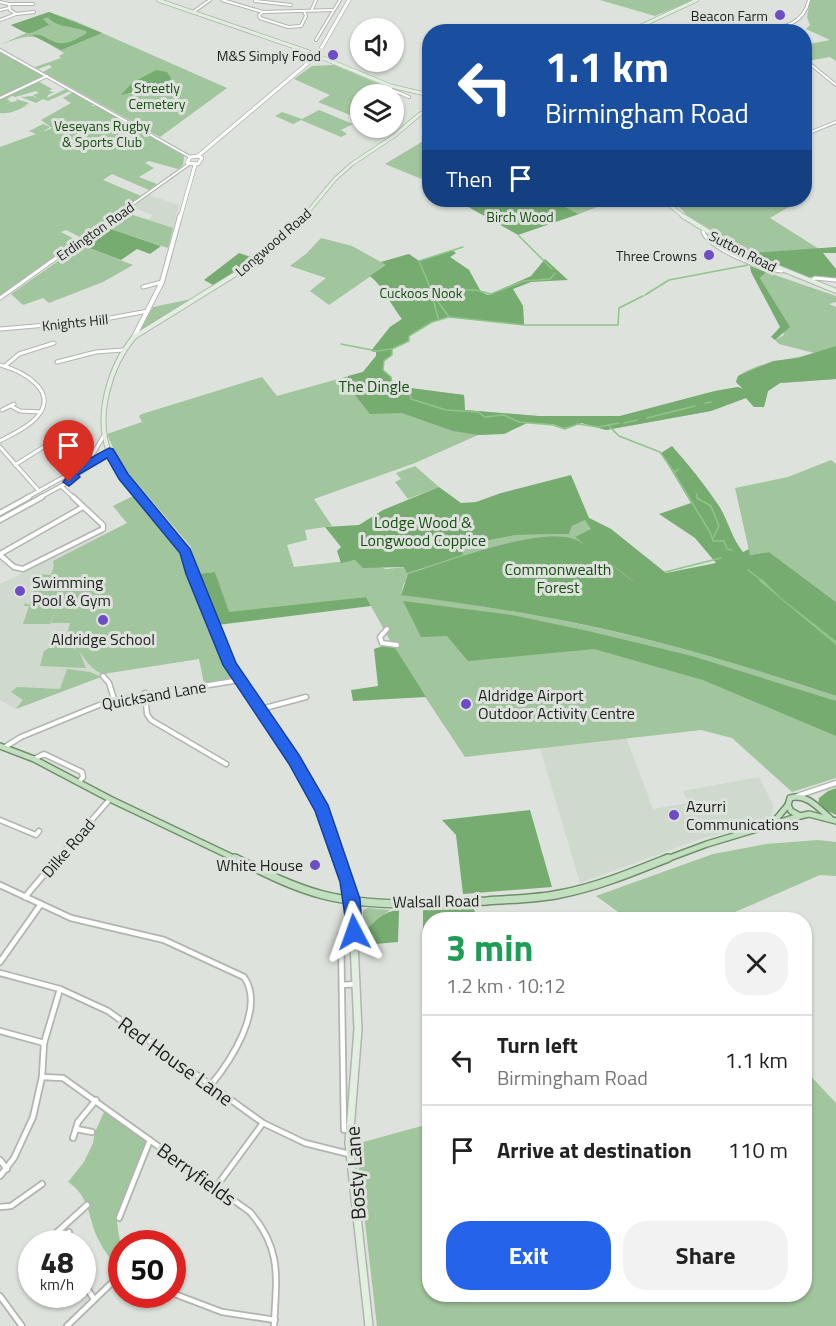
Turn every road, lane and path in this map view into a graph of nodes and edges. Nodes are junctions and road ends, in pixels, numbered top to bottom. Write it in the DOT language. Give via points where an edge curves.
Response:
graph roads {
  1 [pos="158,0"];
  2 [pos="210,0"];
  3 [pos="222,0"];
  4 [pos="255,0"];
  5 [pos="294,0"];
  6 [pos="316,0"];
  7 [pos="340,0"];
  8 [pos="349,0"];
  9 [pos="698,0"];
  10 [pos="809,0"];
  11 [pos="231,1"];
  12 [pos="0,2"];
  13 [pos="30,4"];
  14 [pos="291,5"];
  15 [pos="9,6"];
  16 [pos="245,7"];
  17 [pos="312,9"];
  18 [pos="0,10"];
  19 [pos="334,10"];
  20 [pos="304,11"];
  21 [pos="34,12"];
  22 [pos="192,12"];
  23 [pos="263,12"];
  24 [pos="287,12"];
  25 [pos="16,14"];
  26 [pos="0,20"];
  27 [pos="649,24"];
  28 [pos="791,24"];
  29 [pos="320,35"];
  30 [pos="329,36"];
  31 [pos="316,40"];
  32 [pos="294,47"];
  33 [pos="0,50"];
  34 [pos="320,50"];
  35 [pos="311,52"];
  36 [pos="304,56"];
  37 [pos="317,57"];
  38 [pos="307,65"];
  39 [pos="812,66"];
  40 [pos="47,76"];
  41 [pos="386,84"];
  42 [pos="836,85"];
  43 [pos="404,89"];
  44 [pos="422,93"];
  45 [pos="404,95"];
  46 [pos="409,97"];
  47 [pos="0,98"];
  48 [pos="422,113"];
  49 [pos="836,122"];
  50 [pos="812,132"];
  51 [pos="198,156"];
  52 [pos="190,157"];
  53 [pos="189,164"];
  54 [pos="195,165"];
  55 [pos="672,207"];
  56 [pos="836,279"];
  57 [pos="162,282"];
  58 [pos="811,282"];
  59 [pos="143,287"];
  60 [pos="836,291"];
  61 [pos="0,298"];
  62 [pos="148,311"];
  63 [pos="0,329"];
  64 [pos="134,337"];
  65 [pos="54,343"];
  66 [pos="123,350"];
  67 [pos="57,362"];
  68 [pos="0,365"];
  69 [pos="6,366"];
  70 [pos="2,410"];
  71 [pos="41,412"];
  72 [pos="104,435"];
  73 [pos="56,439"];
  74 [pos="0,441"];
  75 [pos="0,447"];
  76 [pos="109,452"];
  77 [pos="15,465"];
  78 [pos="87,465"];
  79 [pos="70,474"];
  80 [pos="60,486"];
  81 [pos="39,492"];
  82 [pos="83,507"];
  83 [pos="0,513"];
  84 [pos="0,520"];
  85 [pos="0,554"];
  86 [pos="387,629"];
  87 [pos="397,645"];
  88 [pos="103,676"];
  89 [pos="240,680"];
  90 [pos="145,693"];
  91 [pos="306,697"];
  92 [pos="114,699"];
  93 [pos="261,710"];
  94 [pos="2,747"];
  95 [pos="224,757"];
  96 [pos="34,759"];
  97 [pos="219,761"];
  98 [pos="226,764"];
  99 [pos="79,782"];
  100 [pos="836,783"];
  101 [pos="815,791"];
  102 [pos="797,795"];
  103 [pos="110,799"];
  104 [pos="811,802"];
  105 [pos="788,805"];
  106 [pos="809,814"];
  107 [pos="800,816"];
  108 [pos="0,820"];
  109 [pos="835,821"];
  110 [pos="771,825"];
  111 [pos="39,831"];
  112 [pos="0,885"];
  113 [pos="25,897"];
  114 [pos="352,899"];
  115 [pos="41,904"];
  116 [pos="341,935"];
  117 [pos="0,962"];
  118 [pos="0,974"];
  119 [pos="357,984"];
  120 [pos="342,985"];
  121 [pos="60,989"];
  122 [pos="0,1031"];
  123 [pos="44,1043"];
  124 [pos="42,1077"];
  125 [pos="210,1086"];
  126 [pos="96,1100"];
  127 [pos="263,1123"];
  128 [pos="76,1129"];
  129 [pos="345,1130"];
  130 [pos="92,1132"];
  131 [pos="73,1138"];
  132 [pos="150,1140"];
  133 [pos="350,1154"];
  134 [pos="0,1160"];
  135 [pos="6,1168"];
  136 [pos="0,1176"];
  137 [pos="42,1184"];
  138 [pos="216,1187"];
  139 [pos="34,1190"];
  140 [pos="38,1197"];
  141 [pos="87,1205"];
  142 [pos="0,1206"];
  143 [pos="119,1218"];
  144 [pos="60,1230"];
  145 [pos="108,1286"];
  146 [pos="0,1296"];
  147 [pos="96,1297"];
  148 [pos="186,1298"];
  149 [pos="85,1308"];
  150 [pos="274,1323"];
  151 [pos="22,1326"];
  152 [pos="67,1326"];
  153 [pos="369,1326"];
  1 -- 22 [label="main road"];
  2 -- 22 [label="street"];
  3 -- 11 [label="street"];
  4 -- 14 [label="street"];
  4 -- 16 [label="street"];
  5 -- 14 [label="street"];
  6 -- 17 [label="street"];
  7 -- 19 [label="street"];
  8 -- 30 [label="street"];
  9 -- 27 [label="main road"];
  10 -- 28 [label="street" via="803,19"];
  11 -- 16 [label="street"];
  12 -- 15 [label="street"];
  13 -- 15 [label="street"];
  14 -- 24 [label="street"];
  15 -- 18 [label="street"];
  15 -- 25 [label="street"];
  16 -- 23 [label="street"];
  17 -- 19 [label="street"];
  17 -- 20 [label="street"];
  19 -- 29 [label="street"];
  20 -- 23 [label="street" via="301,26 292,28 260,18"];
  20 -- 24 [label="street"];
  21 -- 25 [label="street"];
  22 -- 32 [label="main road"];
  23 -- 24 [label="street"];
  25 -- 26 [label="street"];
  29 -- 30 [label="street"];
  29 -- 31 [label="street"];
  30 -- 34 [label="street"];
  32 -- 35 [label="main road"];
  32 -- 36 [label="main road"];
  33 -- 40 [label="street"];
  34 -- 35 [label="street"];
  34 -- 37 [label="street"];
  35 -- 36 [label="main road"];
  35 -- 37 [label="main road"];
  36 -- 37 [label="main road"];
  36 -- 38 [label="street"];
  37 -- 38 [label="street"];
  37 -- 41 [label="main road"];
  38 -- 51 [label="street"];
  39 -- 42 [label="street"];
  40 -- 47 [label="street"];
  40 -- 52 [label="street"];
  43 -- 44 [label="main road"];
  45 -- 46 [label="street"];
  48 -- 64 [label="main road, Longwood Road" via="352,164 309,212 243,269"];
  49 -- 50 [label="street"];
  51 -- 52 [label="street"];
  51 -- 54 [label="street" via="202,158"];
  52 -- 53 [label="street"];
  53 -- 54 [label="street"];
  53 -- 61 [label="street, Erdington Road"];
  54 -- 57 [label="street"];
  55 -- 58 [label="main road, Sutton Road" via="703,232 743,254"];
  56 -- 58 [label="street" via="815,278"];
  57 -- 59 [label="street"];
  57 -- 62 [label="street"];
  58 -- 60 [label="main road, Sutton Road"];
  62 -- 63 [label="street, Knights Hill" via="104,320"];
  62 -- 64 [label="street"];
  64 -- 66 [label="main road, Longwood Road"];
  65 -- 69 [label="street" via="20,354"];
  66 -- 67 [label="street"];
  66 -- 72 [label="main road, Longwood Road" via="108,385"];
  68 -- 69 [label="street"];
  69 -- 71 [label="street" via="34,379 42,393"];
  70 -- 71 [label="street" via="12,405 20,411"];
  71 -- 74 [label="street" via="34,421"];
  72 -- 76 [label="main road, Bosty Lane"];
  72 -- 78 [label="street"];
  73 -- 77 [label="street"];
  75 -- 77 [label="street"];
  76 -- 78 [label="street"];
  76 -- 89 [label="main road, Bosty Lane" via="123,477 185,552 223,652"];
  77 -- 81 [label="street"];
  78 -- 79 [label="street"];
  79 -- 80 [label="street" via="74,479"];
  79 -- 81 [label="street"];
  80 -- 82 [label="street"];
  80 -- 84 [label="street"];
  81 -- 83 [label="street"];
  82 -- 85 [label="street"];
  82 -- 85 [label="street" via="103,525 101,531 23,569"];
  86 -- 87 [label="street" via="380,637 382,643"];
  88 -- 92 [label="street" via="110,683"];
  89 -- 90 [label="street, Quicksand Lane"];
  89 -- 93 [label="main road, Bosty Lane"];
  90 -- 92 [label="street, Quicksand Lane"];
  90 -- 97 [label="street" via="151,720"];
  91 -- 93 [label="street"];
  92 -- 94 [label="street, Quicksand Lane"];
  93 -- 114 [label="main road, Bosty Lane" via="314,791 331,830"];
  94 -- 96 [label="main road, Walsall Road"];
  95 -- 97 [label="street"];
  96 -- 99 [label="main road, Walsall Road"];
  96 -- 99 [label="street, Walsall Road" via="44,754 82,772"];
  97 -- 98 [label="street"];
  99 -- 103 [label="main road, Walsall Road"];
  100 -- 101 [label="street"];
  101 -- 102 [label="street"];
  101 -- 104 [label="street"];
  102 -- 104 [label="main road"];
  102 -- 105 [label="main road" via="790,798"];
  103 -- 113 [label="street, Dilke Road"];
  103 -- 114 [label="main road, Walsall Road" via="282,881 324,895"];
  104 -- 106 [label="main road" via="813,809"];
  104 -- 109 [label="main road"];
  105 -- 107 [label="main road"];
  105 -- 110 [label="main road"];
  106 -- 107 [label="main road"];
  106 -- 109 [label="main road"];
  107 -- 110 [label="main road, Walsall Road"];
  108 -- 111 [label="street" via="36,835"];
  110 -- 114 [label="main road, Walsall Road" via="560,894 416,903"];
  112 -- 113 [label="street"];
  113 -- 115 [label="street"];
  114 -- 119 [label="main road, Bosty Lane"];
  115 -- 117 [label="street"];
  115 -- 125 [label="street" via="83,922 164,940 244,977 250,986 247,1024 236,1052"];
  116 -- 120 [label="street, Bosty Lane"];
  118 -- 121 [label="street, Red House Lane"];
  119 -- 120 [label="street"];
  119 -- 133 [label="main road, Bosty Lane" via="357,1061"];
  120 -- 129 [label="street, Bosty Lane"];
  121 -- 123 [label="street"];
  121 -- 125 [label="street, Red House Lane" via="108,1011"];
  122 -- 123 [label="street"];
  123 -- 124 [label="street"];
  124 -- 126 [label="street, Berryfields" via="63,1078"];
  124 -- 135 [label="street" via="29,1127"];
  125 -- 127 [label="street, Red House Lane"];
  126 -- 128 [label="street"];
  126 -- 132 [label="street, Berryfields"];
  127 -- 133 [label="street, Red House Lane" via="327,1152"];
  127 -- 138 [label="street"];
  128 -- 130 [label="street"];
  128 -- 131 [label="street"];
  132 -- 138 [label="street, Berryfields"];
  132 -- 143 [label="street"];
  133 -- 153 [label="main road, Bosty Lane"];
  134 -- 135 [label="street"];
  135 -- 136 [label="street"];
  137 -- 139 [label="street"];
  138 -- 150 [label="street, Berryfields" via="250,1212 271,1242"];
  139 -- 140 [label="street"];
  139 -- 142 [label="street" via="11,1206"];
  141 -- 144 [label="street"];
  145 -- 147 [label="street"];
  146 -- 151 [label="street"];
  148 -- 150 [label="street" via="222,1312"];
  149 -- 152 [label="street"];
}
